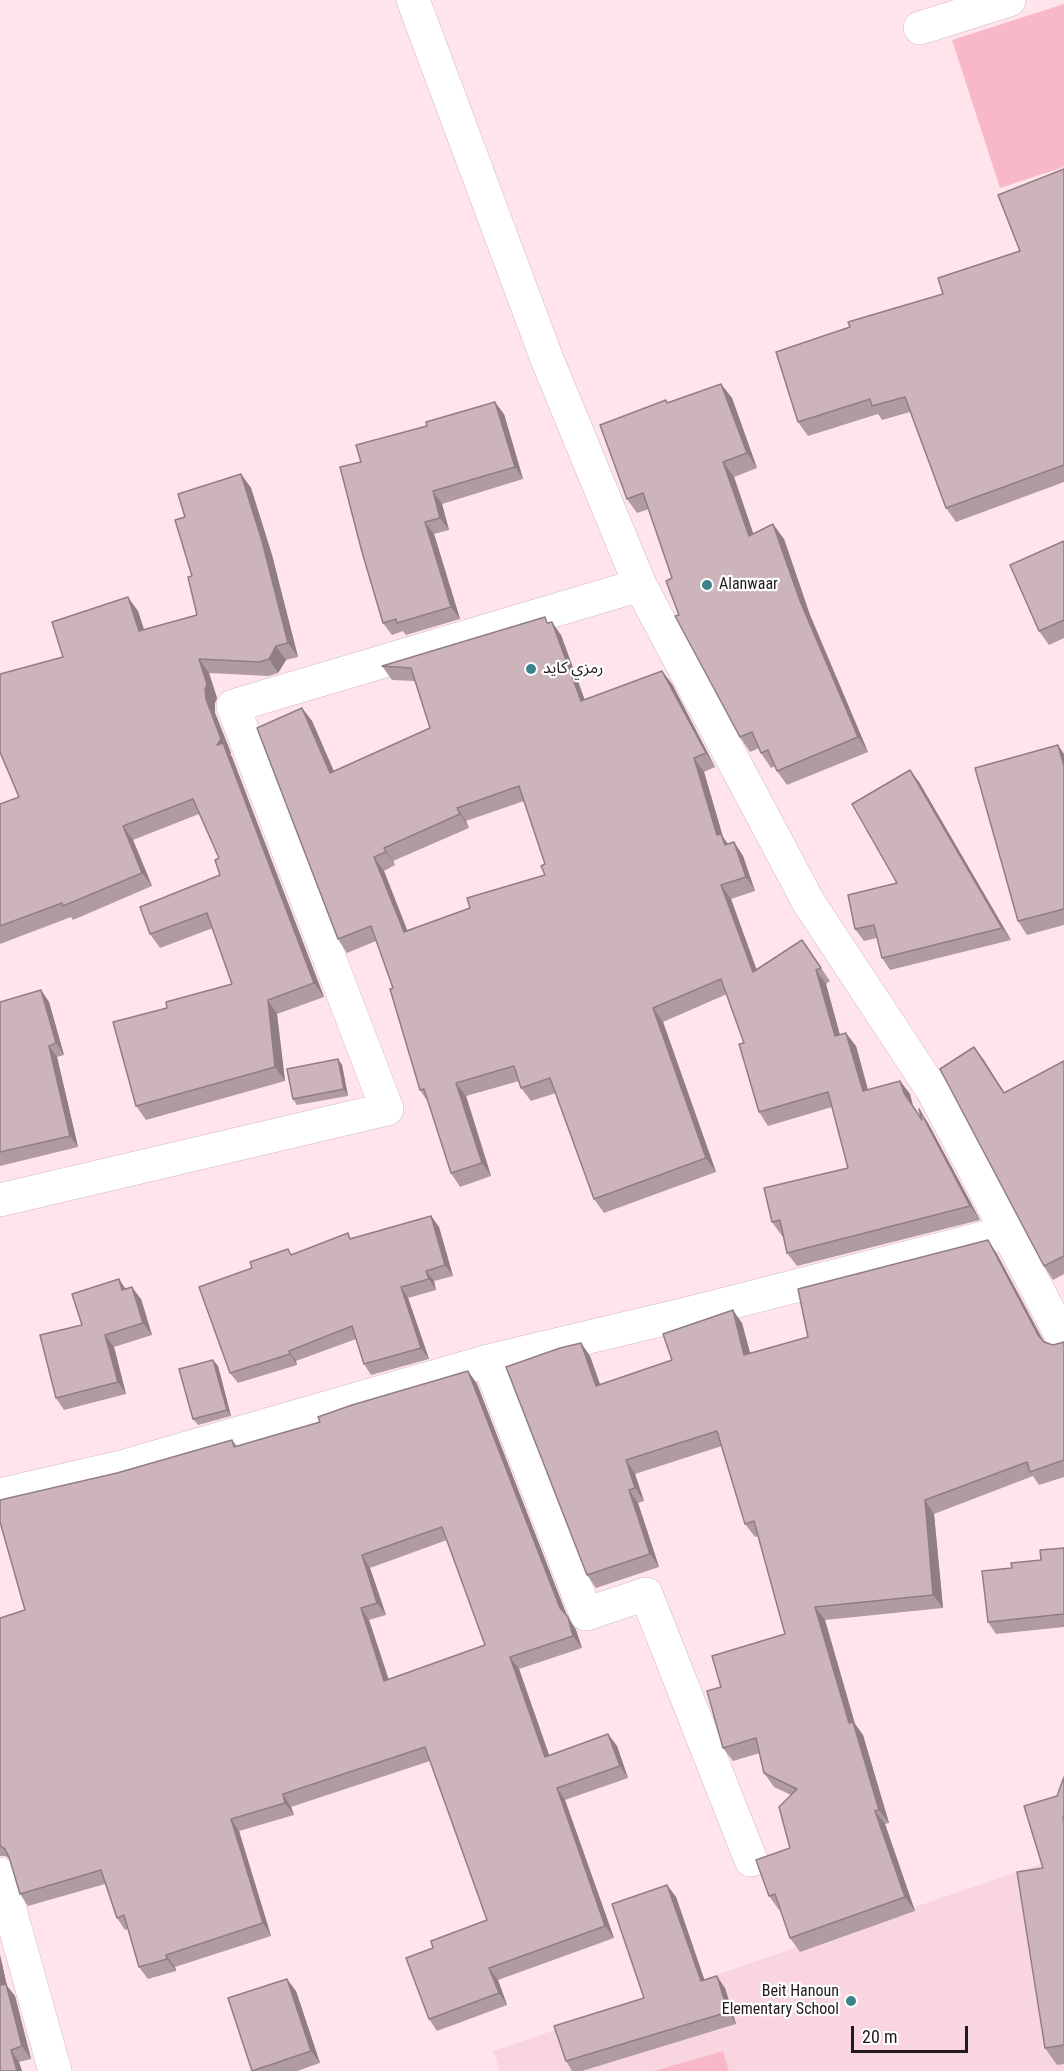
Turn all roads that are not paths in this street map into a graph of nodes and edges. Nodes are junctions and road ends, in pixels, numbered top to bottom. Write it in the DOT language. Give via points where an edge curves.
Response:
graph roads {
  1 [pos="413,0"];
  2 [pos="1009,0"];
  3 [pos="920,28"];
  4 [pos="639,585"];
  5 [pos="0,1200"];
  6 [pos="1007,1232"];
  7 [pos="1064,1340"];
  8 [pos="488,1361"];
  9 [pos="0,1495"];
  10 [pos="751,1860"];
  11 [pos="0,1874"];
  12 [pos="56,2071"];
  1 -- 4 [label="street" via="547,358"];
  2 -- 3 [label="street"];
  4 -- 5 [label="street" via="233,706 387,1109"];
  4 -- 6 [label="street" via="808,903 933,1091"];
  6 -- 7 [label="street"];
  6 -- 8 [label="street"];
  8 -- 9 [label="street" via="120,1467"];
  8 -- 10 [label="street" via="586,1614 646,1594"];
  11 -- 12 [label="street"];
}
